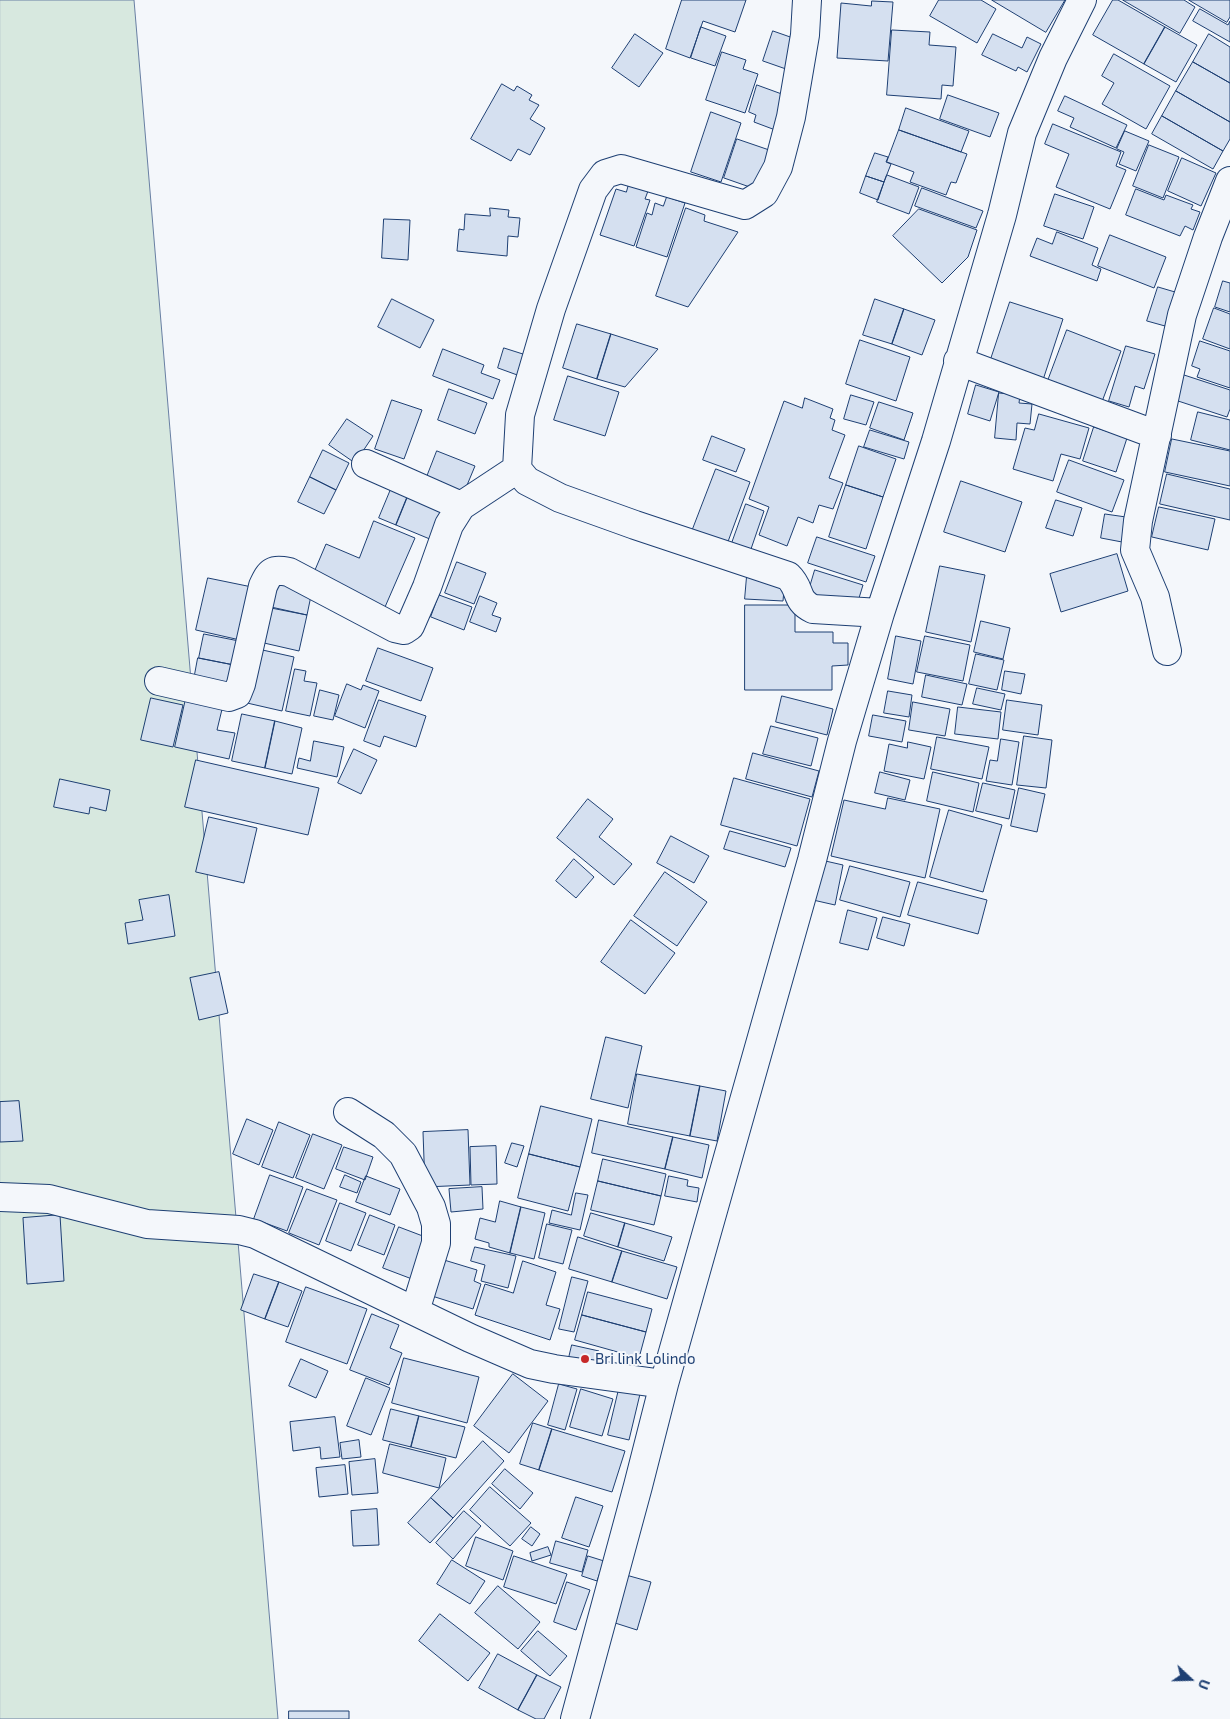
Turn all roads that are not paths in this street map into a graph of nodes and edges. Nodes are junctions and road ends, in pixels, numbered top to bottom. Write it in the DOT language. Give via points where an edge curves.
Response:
graph roads {
  1 [pos="807,0"];
  2 [pos="1082,0"];
  3 [pos="1230,181"];
  4 [pos="958,361"];
  5 [pos="1157,435"];
  6 [pos="366,464"];
  7 [pos="517,469"];
  8 [pos="461,506"];
  9 [pos="880,613"];
  10 [pos="1167,651"];
  11 [pos="159,682"];
  12 [pos="348,1112"];
  13 [pos="0,1197"];
  14 [pos="415,1311"];
  15 [pos="664,1384"];
  16 [pos="575,1719"];
  1 -- 7 [label="street" via="805,35 791,118 778,167 764,194 745,205 622,169 604,174 594,190 551,309 520,415"];
  2 -- 4 [label="street" via="1053,58 1022,133 1002,214"];
  3 -- 5 [label="street" via="1182,315"];
  4 -- 5 [label="street"];
  4 -- 9 [label="street"];
  5 -- 10 [label="street" via="1138,521 1135,550 1155,597"];
  6 -- 8 [label="street"];
  7 -- 8 [label="street"];
  7 -- 9 [label="street" via="527,481 560,498 788,576 795,582 800,599 813,609"];
  8 -- 11 [label="street" via="449,525 410,626 404,630 288,572 277,570 268,574 263,586 237,694 229,697"];
  9 -- 15 [label="street"];
  12 -- 14 [label="street" via="384,1135 403,1154 431,1207 436,1224 436,1243"];
  13 -- 14 [label="street" via="49,1199 147,1224 239,1230 255,1234"];
  14 -- 15 [label="street" via="530,1364"];
  15 -- 16 [label="street"];
}
